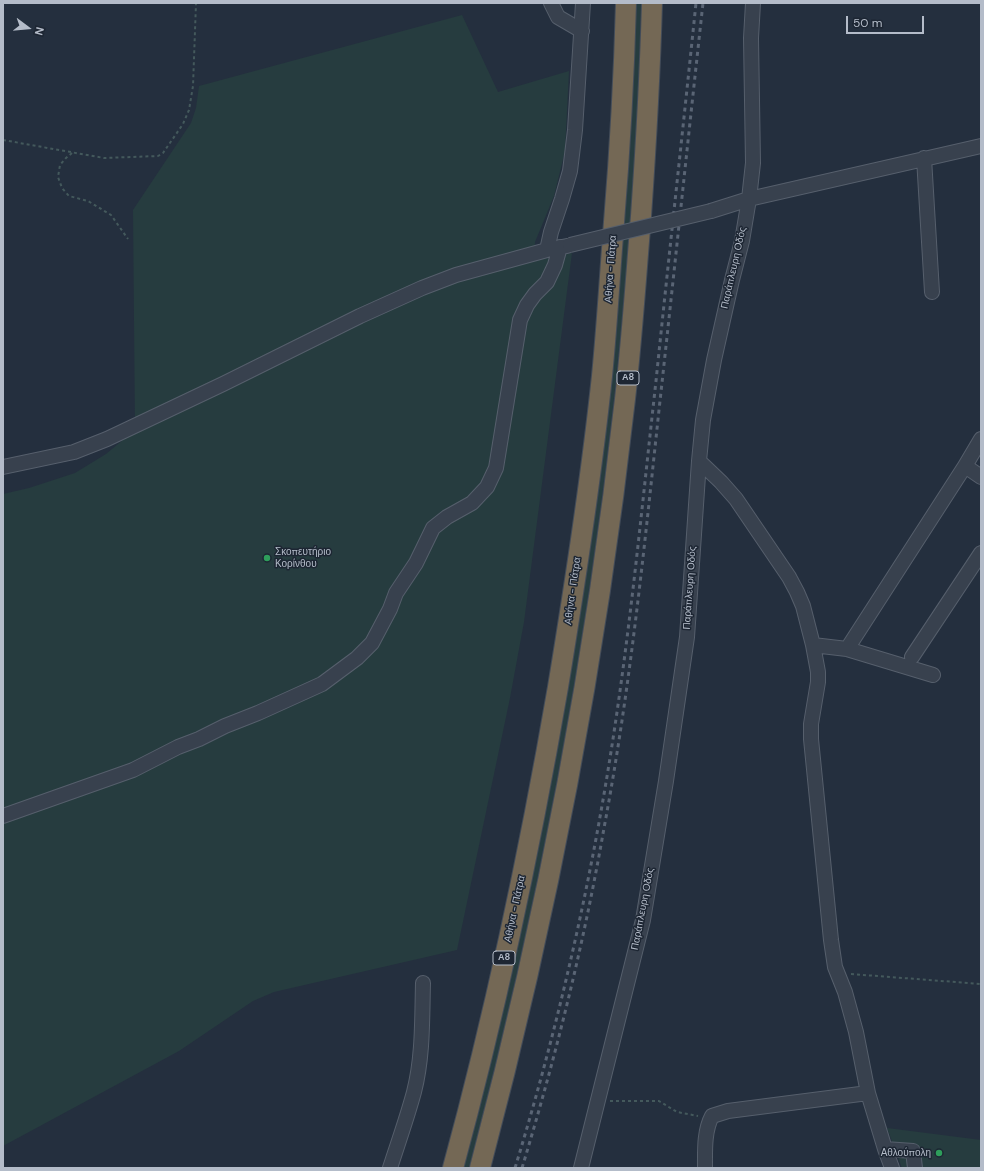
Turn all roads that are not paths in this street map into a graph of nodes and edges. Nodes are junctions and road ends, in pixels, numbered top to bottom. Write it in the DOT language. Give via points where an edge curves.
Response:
graph roads {
  1 [pos="551,3"];
  2 [pos="583,3"];
  3 [pos="626,3"];
  4 [pos="652,3"];
  5 [pos="753,3"];
  6 [pos="582,31"];
  7 [pos="981,146"];
  8 [pos="924,158"];
  9 [pos="748,199"];
  10 [pos="559,248"];
  11 [pos="932,292"];
  12 [pos="981,439"];
  13 [pos="699,461"];
  14 [pos="965,466"];
  15 [pos="3,468"];
  16 [pos="981,477"];
  17 [pos="981,553"];
  18 [pos="813,645"];
  19 [pos="847,649"];
  20 [pos="912,657"];
  21 [pos="933,675"];
  22 [pos="3,816"];
  23 [pos="423,983"];
  24 [pos="868,1092"];
  25 [pos="884,1148"];
  26 [pos="390,1168"];
  27 [pos="453,1168"];
  28 [pos="480,1168"];
  29 [pos="580,1168"];
  30 [pos="705,1168"];
  31 [pos="892,1168"];
  32 [pos="914,1168"];
  1 -- 6 [label="street" via="558,16"];
  2 -- 6 [label="street"];
  3 -- 27 [label="highway, Αθήνα - Πάτρα / Α8" via="610,289 599,399 572,601 527,855 493,1008"];
  4 -- 28 [label="highway, Α8" via="634,304 625,402 597,612 551,866 523,995"];
  5 -- 9 [label="street, Παράπλευρη Οδός" via="753,163"];
  6 -- 10 [label="street" via="570,171 551,232"];
  7 -- 8 [label="street"];
  8 -- 9 [label="street"];
  8 -- 11 [label="street"];
  9 -- 10 [label="street, bridge" via="711,211"];
  9 -- 13 [label="street, Παράπλευρη Οδός" via="742,241 714,360 703,420"];
  10 -- 15 [label="street" via="456,275 422,288 107,439 74,452"];
  10 -- 22 [label="street" via="547,282 535,294 520,320 496,468 487,487 472,503 447,517 434,528 416,563 396,593 372,643 357,658 322,684 178,747 133,770"];
  12 -- 14 [label="street"];
  13 -- 18 [label="street" via="736,499 789,577 803,606"];
  13 -- 29 [label="street, Παράπλευρη Οδός" via="687,637 643,920"];
  14 -- 16 [label="street"];
  14 -- 19 [label="street"];
  17 -- 20 [label="street"];
  18 -- 19 [label="street"];
  18 -- 24 [label="street" via="818,682 811,739 828,917 835,967 856,1032"];
  19 -- 21 [label="street"];
  23 -- 26 [label="street" via="421,1043 414,1092"];
  24 -- 25 [label="street"];
  24 -- 30 [label="street" via="728,1111 712,1116 708,1122"];
  25 -- 31 [label="street"];
  25 -- 32 [label="street" via="913,1151"];
}
